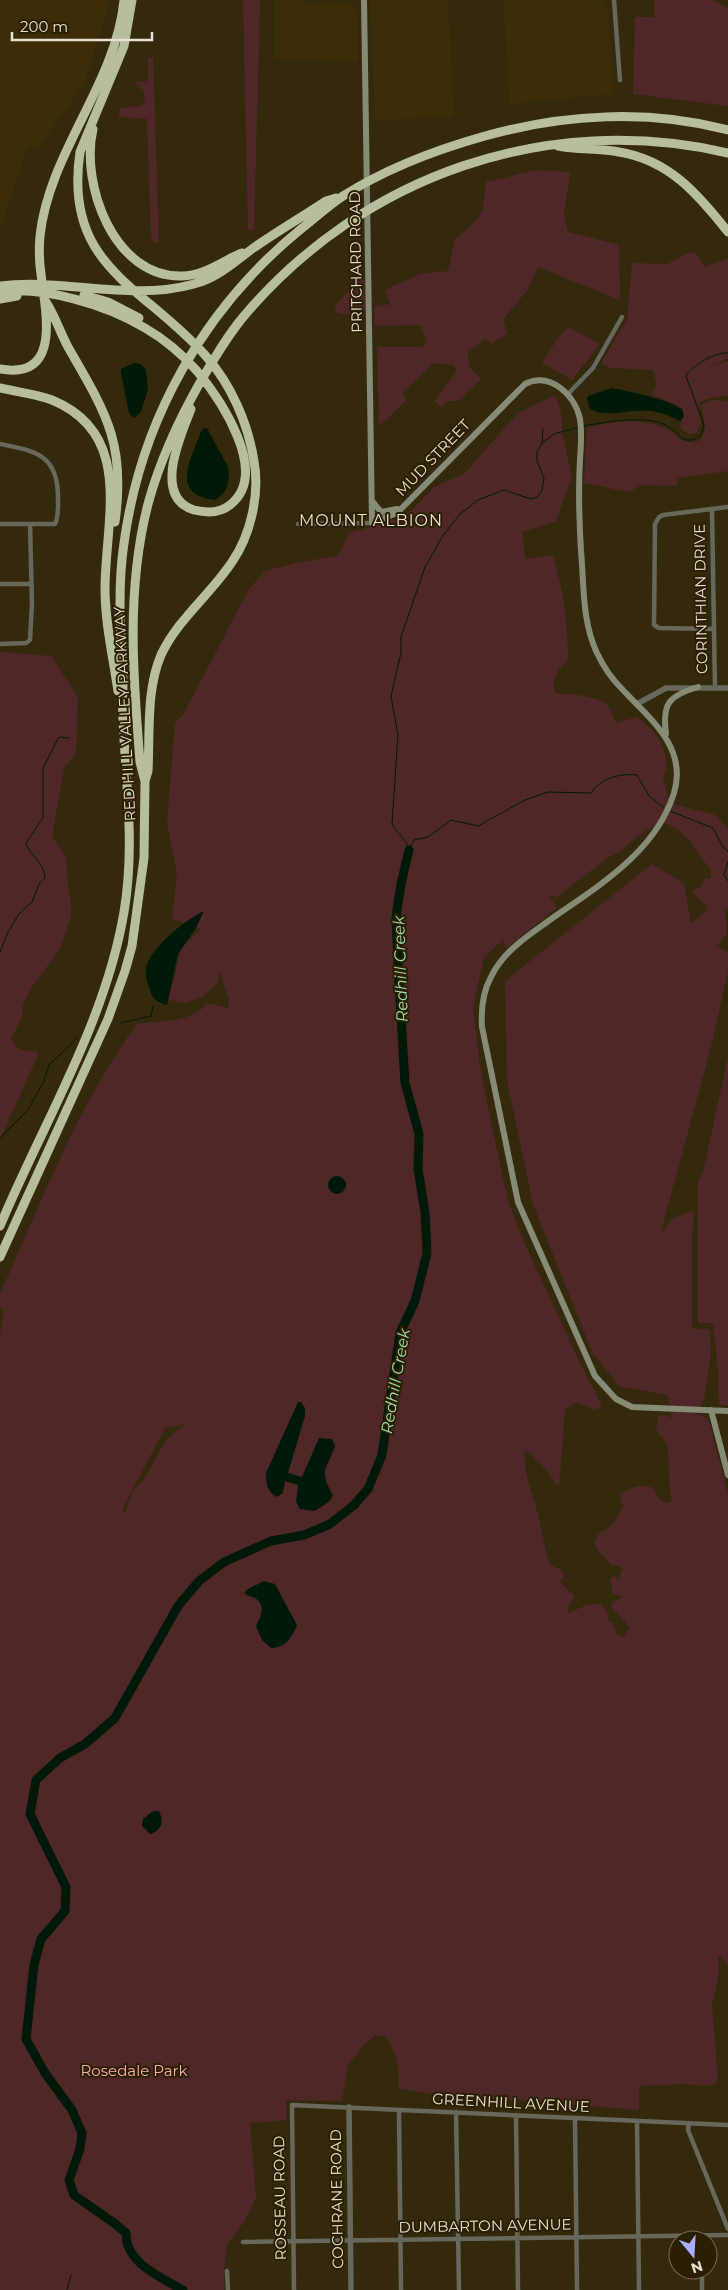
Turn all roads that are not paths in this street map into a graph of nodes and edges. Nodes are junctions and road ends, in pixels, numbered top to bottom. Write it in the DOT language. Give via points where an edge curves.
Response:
graph roads {
  1 [pos="124,0"];
  2 [pos="132,0"];
  3 [pos="364,0"];
  4 [pos="614,0"];
  5 [pos="620,80"];
  6 [pos="97,110"];
  7 [pos="728,130"];
  8 [pos="552,145"];
  9 [pos="728,153"];
  10 [pos="343,196"];
  11 [pos="728,232"];
  12 [pos="252,249"];
  13 [pos="0,286"];
  14 [pos="40,289"];
  15 [pos="0,292"];
  16 [pos="0,299"];
  17 [pos="46,302"];
  18 [pos="622,317"];
  19 [pos="0,369"];
  20 [pos="199,385"];
  21 [pos="0,388"];
  22 [pos="214,389"];
  23 [pos="567,395"];
  24 [pos="0,444"];
  25 [pos="254,472"];
  26 [pos="373,500"];
  27 [pos="407,503"];
  28 [pos="728,507"];
  29 [pos="712,510"];
  30 [pos="372,523"];
  31 [pos="0,524"];
  32 [pos="30,524"];
  33 [pos="298,524"];
  34 [pos="106,572"];
  35 [pos="0,584"];
  36 [pos="30,584"];
  37 [pos="714,628"];
  38 [pos="0,644"];
  39 [pos="698,687"];
  40 [pos="715,688"];
  41 [pos="728,688"];
  42 [pos="637,704"];
  43 [pos="123,718"];
  44 [pos="667,738"];
  45 [pos="145,781"];
  46 [pos="0,1226"];
  47 [pos="0,1257"];
  48 [pos="711,1410"];
  49 [pos="728,1410"];
  50 [pos="728,1475"];
  51 [pos="292,2105"];
  52 [pos="349,2107"];
  53 [pos="399,2110"];
  54 [pos="456,2112"];
  55 [pos="516,2115"];
  56 [pos="575,2118"];
  57 [pos="637,2122"];
  58 [pos="689,2123"];
  59 [pos="728,2125"];
  60 [pos="728,2229"];
  61 [pos="638,2236"];
  62 [pos="576,2237"];
  63 [pos="668,2237"];
  64 [pos="518,2238"];
  65 [pos="458,2239"];
  66 [pos="350,2240"];
  67 [pos="400,2240"];
  68 [pos="293,2241"];
  69 [pos="243,2242"];
  70 [pos="227,2271"];
  71 [pos="228,2290"];
  72 [pos="294,2290"];
  73 [pos="351,2290"];
  74 [pos="401,2290"];
  75 [pos="459,2290"];
  76 [pos="518,2290"];
  77 [pos="577,2290"];
  78 [pos="639,2290"];
  1 -- 17 [label="highway" via="114,46 56,178 45,211 40,236"];
  2 -- 6 [label="highway" via="124,46"];
  3 -- 26 [label="main road, PRITCHARD ROAD"];
  4 -- 5 [label="street"];
  6 -- 12 [label="highway" via="90,146 92,186 103,217 119,243 133,257 158,272 180,276 196,274"];
  6 -- 25 [label="highway" via="80,152 77,170 78,194 93,244 123,283 185,335 222,377 245,423"];
  7 -- 10 [label="highway, RED HILL VALLEY PARKWAY" via="648,117 542,122 439,150 393,168"];
  8 -- 9 [label="highway, RED HILL VALLEY PARKWAY" via="587,140 648,141"];
  8 -- 11 [label="highway" via="619,152 657,164 689,186"];
  8 -- 20 [label="highway, RED HILL VALLEY PARKWAY" via="512,152 420,183 389,197 343,225 298,259 268,289 226,340"];
  10 -- 12 [label="highway" via="326,201"];
  10 -- 43 [label="highway, RED HILL VALLEY PARKWAY" via="270,256 231,298 202,335 159,414 143,455 123,547 120,624"];
  12 -- 14 [label="highway" via="218,274 171,289"];
  13 -- 14 [label="highway" via="15,284"];
  14 -- 15 [label="highway"];
  14 -- 16 [label="highway"];
  14 -- 22 [label="highway" via="87,302 145,328 177,348"];
  17 -- 19 [label="highway" via="48,334 39,357 21,369"];
  17 -- 34 [label="highway" via="99,400 114,441 119,494"];
  18 -- 23 [label="street" via="593,368"];
  20 -- 22 [label="highway" via="177,448 172,478 175,492 183,503 193,509 211,512 234,502 242,490 245,475 239,441"];
  20 -- 45 [label="highway, RED HILL VALLEY PARKWAY" via="172,434 159,468 138,555 132,624 141,772"];
  21 -- 34 [label="highway" via="39,396 61,405 80,418 96,436 105,456 111,485"];
  22 -- 25 [label="highway" via="239,428"];
  23 -- 27 [label="main road, MUD STREET" via="549,381 534,380 525,384"];
  23 -- 42 [label="main road" via="577,411 581,437 577,506 590,633 605,668"];
  24 -- 32 [label="street" via="36,454 54,468 58,490 56,522"];
  25 -- 45 [label="highway" via="254,501 242,543 232,562 182,620 160,657 153,686"];
  26 -- 27 [label="main road" via="379,511 384,513"];
  26 -- 30 [label="main road, PRITCHARD ROAD"];
  27 -- 30 [label="main road, MUD STREET" via="391,516"];
  28 -- 29 [label="street"];
  29 -- 37 [label="street, CORINTHIAN DRIVE"];
  29 -- 37 [label="street" via="663,516 656,521 656,607 653,622 659,628"];
  30 -- 33 [label="street, MUD STREET"];
  31 -- 32 [label="street"];
  32 -- 36 [label="street"];
  34 -- 43 [label="highway" via="109,633"];
  35 -- 36 [label="street"];
  36 -- 38 [label="street" via="30,640"];
  37 -- 40 [label="street, CORINTHIAN DRIVE"];
  39 -- 40 [label="street"];
  39 -- 42 [label="street" via="666,688"];
  39 -- 44 [label="main road" via="668,702 664,717"];
  40 -- 41 [label="street"];
  42 -- 44 [label="main road"];
  43 -- 46 [label="highway, RED HILL VALLEY PARKWAY" via="130,846 124,911 113,962 73,1068"];
  44 -- 48 [label="main road" via="675,761 675,788 658,826 640,851 615,874 505,955 490,977 482,1011 486,1048 514,1186 529,1229 595,1376 616,1399 632,1407"];
  45 -- 47 [label="highway, RED HILL VALLEY PARKWAY" via="145,843 132,946 117,995 83,1076"];
  48 -- 49 [label="main road"];
  48 -- 50 [label="main road"];
  51 -- 52 [label="street, GREENHILL AVENUE"];
  51 -- 68 [label="street, ROSSEAU ROAD"];
  52 -- 53 [label="street, GREENHILL AVENUE"];
  52 -- 66 [label="street, COCHRANE ROAD"];
  53 -- 54 [label="street, GREENHILL AVENUE"];
  53 -- 67 [label="street"];
  54 -- 55 [label="street, GREENHILL AVENUE"];
  54 -- 65 [label="street"];
  55 -- 56 [label="street, GREENHILL AVENUE"];
  55 -- 64 [label="street"];
  56 -- 57 [label="street, GREENHILL AVENUE"];
  56 -- 62 [label="street"];
  57 -- 58 [label="street, GREENHILL AVENUE"];
  57 -- 61 [label="street"];
  58 -- 59 [label="street, GREENHILL AVENUE"];
  58 -- 60 [label="street" via="688,2130"];
  61 -- 62 [label="street, DUMBARTON AVENUE"];
  61 -- 63 [label="street, DUMBARTON AVENUE"];
  61 -- 78 [label="street"];
  62 -- 64 [label="street, DUMBARTON AVENUE"];
  62 -- 77 [label="street"];
  64 -- 65 [label="street, DUMBARTON AVENUE"];
  64 -- 76 [label="street"];
  65 -- 67 [label="street, DUMBARTON AVENUE"];
  65 -- 75 [label="street"];
  66 -- 67 [label="street, DUMBARTON AVENUE"];
  66 -- 68 [label="street, DUMBARTON AVENUE"];
  66 -- 73 [label="street, COCHRANE ROAD"];
  67 -- 74 [label="street"];
  68 -- 69 [label="street, DUMBARTON AVENUE"];
  68 -- 72 [label="street, ROSSEAU ROAD"];
  70 -- 71 [label="street"];
}
